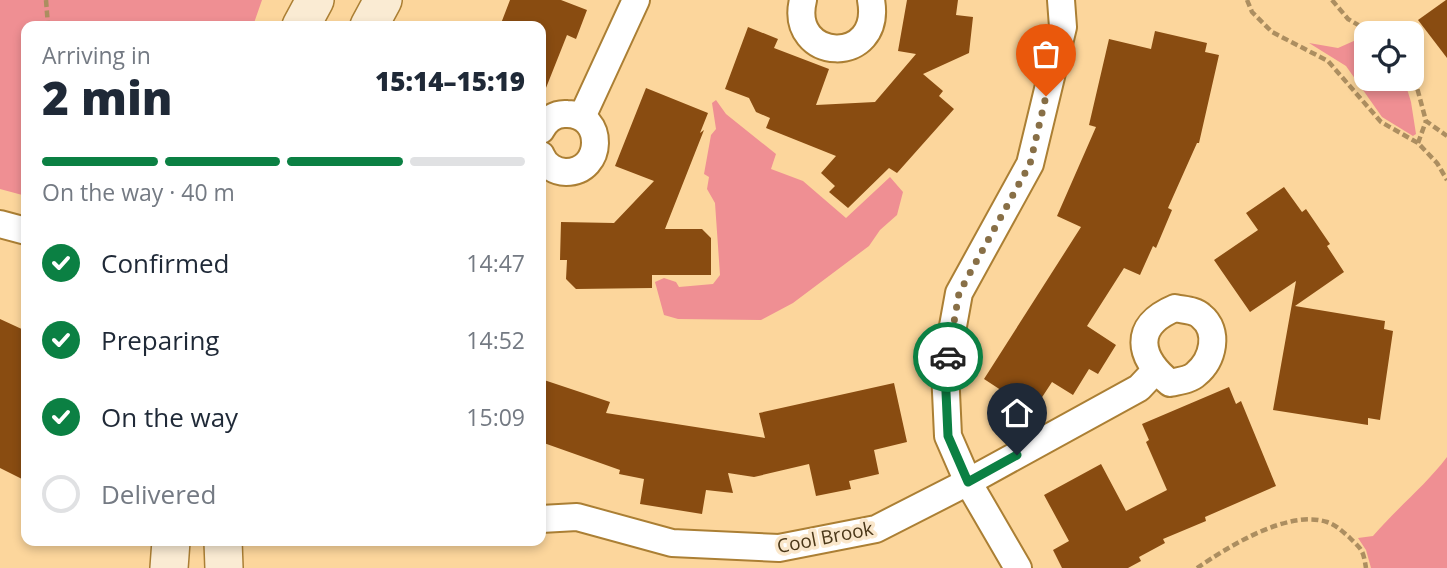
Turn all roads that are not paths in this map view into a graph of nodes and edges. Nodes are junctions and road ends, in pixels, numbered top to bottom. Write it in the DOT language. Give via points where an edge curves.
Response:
graph roads {
  1 [pos="315,0"];
  2 [pos="383,0"];
  3 [pos="636,0"];
  4 [pos="803,0"];
  5 [pos="871,0"];
  6 [pos="1061,0"];
  7 [pos="304,21"];
  8 [pos="372,21"];
  9 [pos="582,117"];
  10 [pos="546,123"];
  11 [pos="546,161"];
  12 [pos="0,225"];
  13 [pos="21,230"];
  14 [pos="1155,370"];
  15 [pos="968,482"];
  16 [pos="546,519"];
  17 [pos="171,546"];
  18 [pos="223,546"];
  19 [pos="169,568"];
  20 [pos="224,568"];
  21 [pos="1017,568"];
  1 -- 7 [label="street"];
  2 -- 8 [label="street"];
  3 -- 9 [label="street"];
  4 -- 5 [label="street" via="802,26 810,38 836,50 850,47 870,28"];
  6 -- 15 [label="street" via="1063,27 1030,164 959,293 945,370 948,436"];
  9 -- 10 [label="street" via="560,114"];
  9 -- 11 [label="street" via="596,135 592,158 585,166 563,172"];
  12 -- 13 [label="street"];
  14 -- 15 [label="street, Cool Brook" via="1139,388"];
  15 -- 16 [label="street, Cool Brook" via="876,529 779,548 672,543 577,517"];
  15 -- 21 [label="street"];
  17 -- 19 [label="street"];
  18 -- 20 [label="street"];
}
